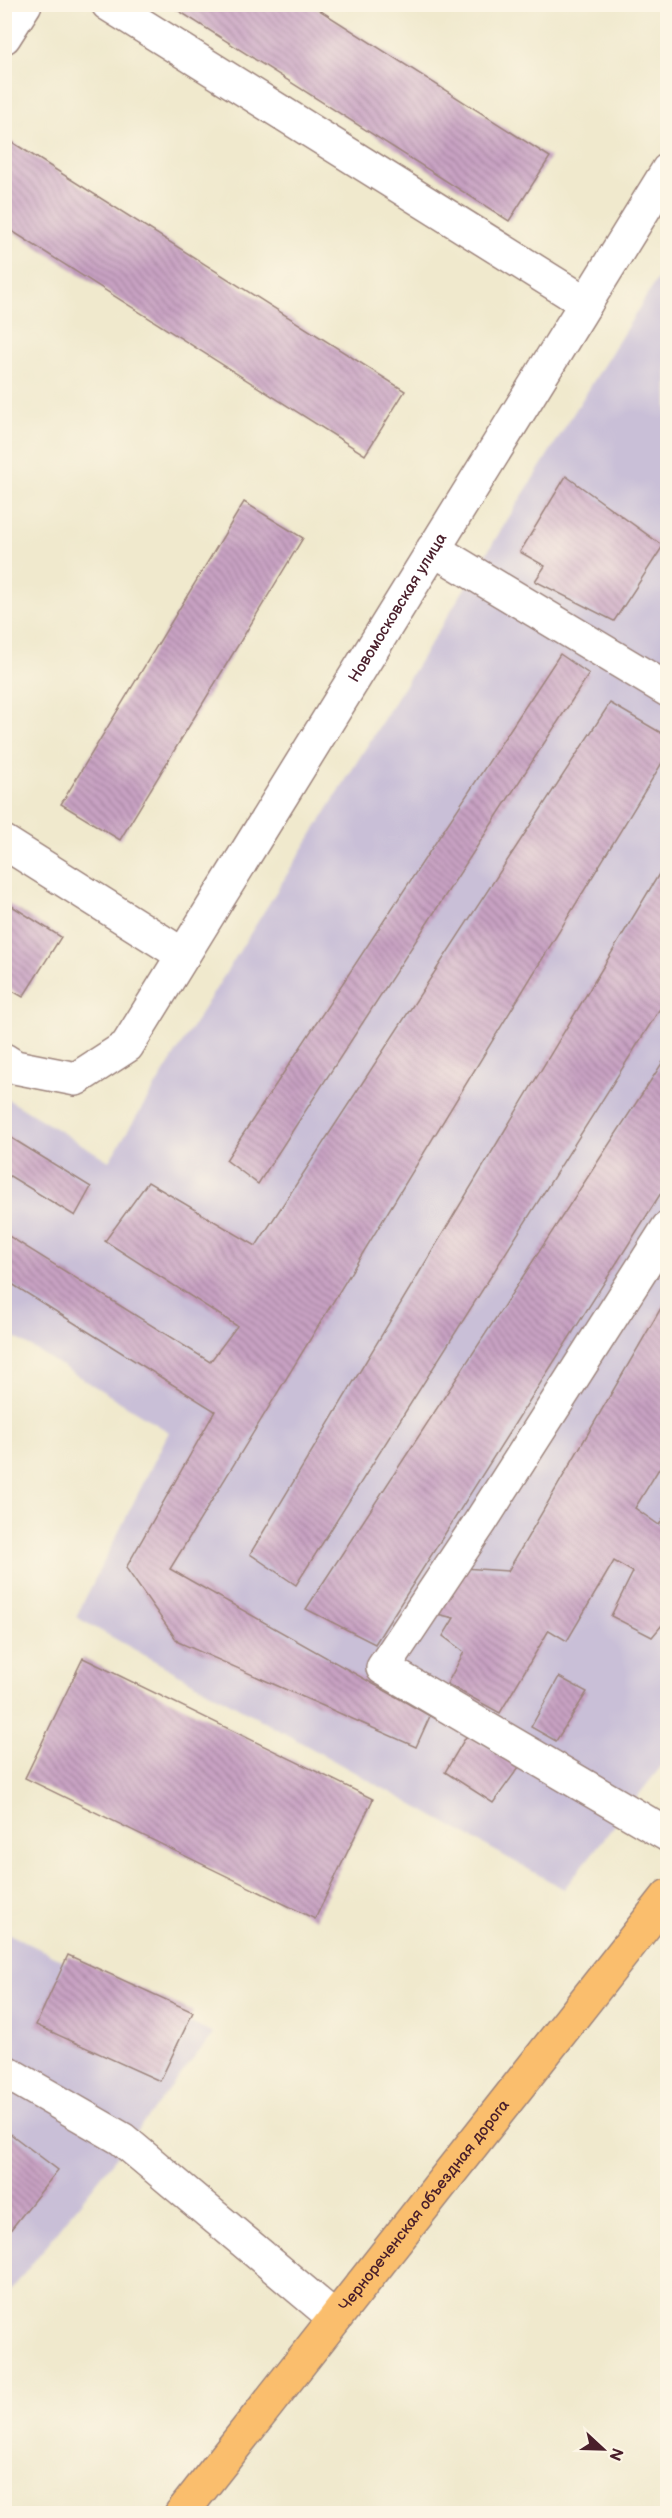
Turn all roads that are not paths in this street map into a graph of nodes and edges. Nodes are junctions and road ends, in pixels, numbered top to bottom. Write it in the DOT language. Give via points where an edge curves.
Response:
graph roads {
  1 [pos="25,4"];
  2 [pos="108,4"];
  3 [pos="4,37"];
  4 [pos="668,170"];
  5 [pos="586,303"];
  6 [pos="433,549"];
  7 [pos="668,690"];
  8 [pos="4,842"];
  9 [pos="183,955"];
  10 [pos="4,1060"];
  11 [pos="668,1228"];
  12 [pos="668,1835"];
  13 [pos="668,1896"];
  14 [pos="4,2071"];
  15 [pos="335,2318"];
  16 [pos="181,2514"];
  1 -- 3 [label="street"];
  2 -- 5 [label="street"];
  4 -- 5 [label="street, Новомосковская улица"];
  5 -- 6 [label="street, Новомосковская улица"];
  6 -- 7 [label="street"];
  6 -- 9 [label="street, Новомосковская улица"];
  8 -- 9 [label="street"];
  9 -- 10 [label="street, Новомосковская улица" via="127,1047 76,1079 15,1067"];
  11 -- 12 [label="street" via="383,1668"];
  13 -- 15 [label="main road, Чернореченская объездная дорога"];
  14 -- 15 [label="street" via="122,2139"];
  15 -- 16 [label="main road, Чернореченская объездная дорога"];
}
